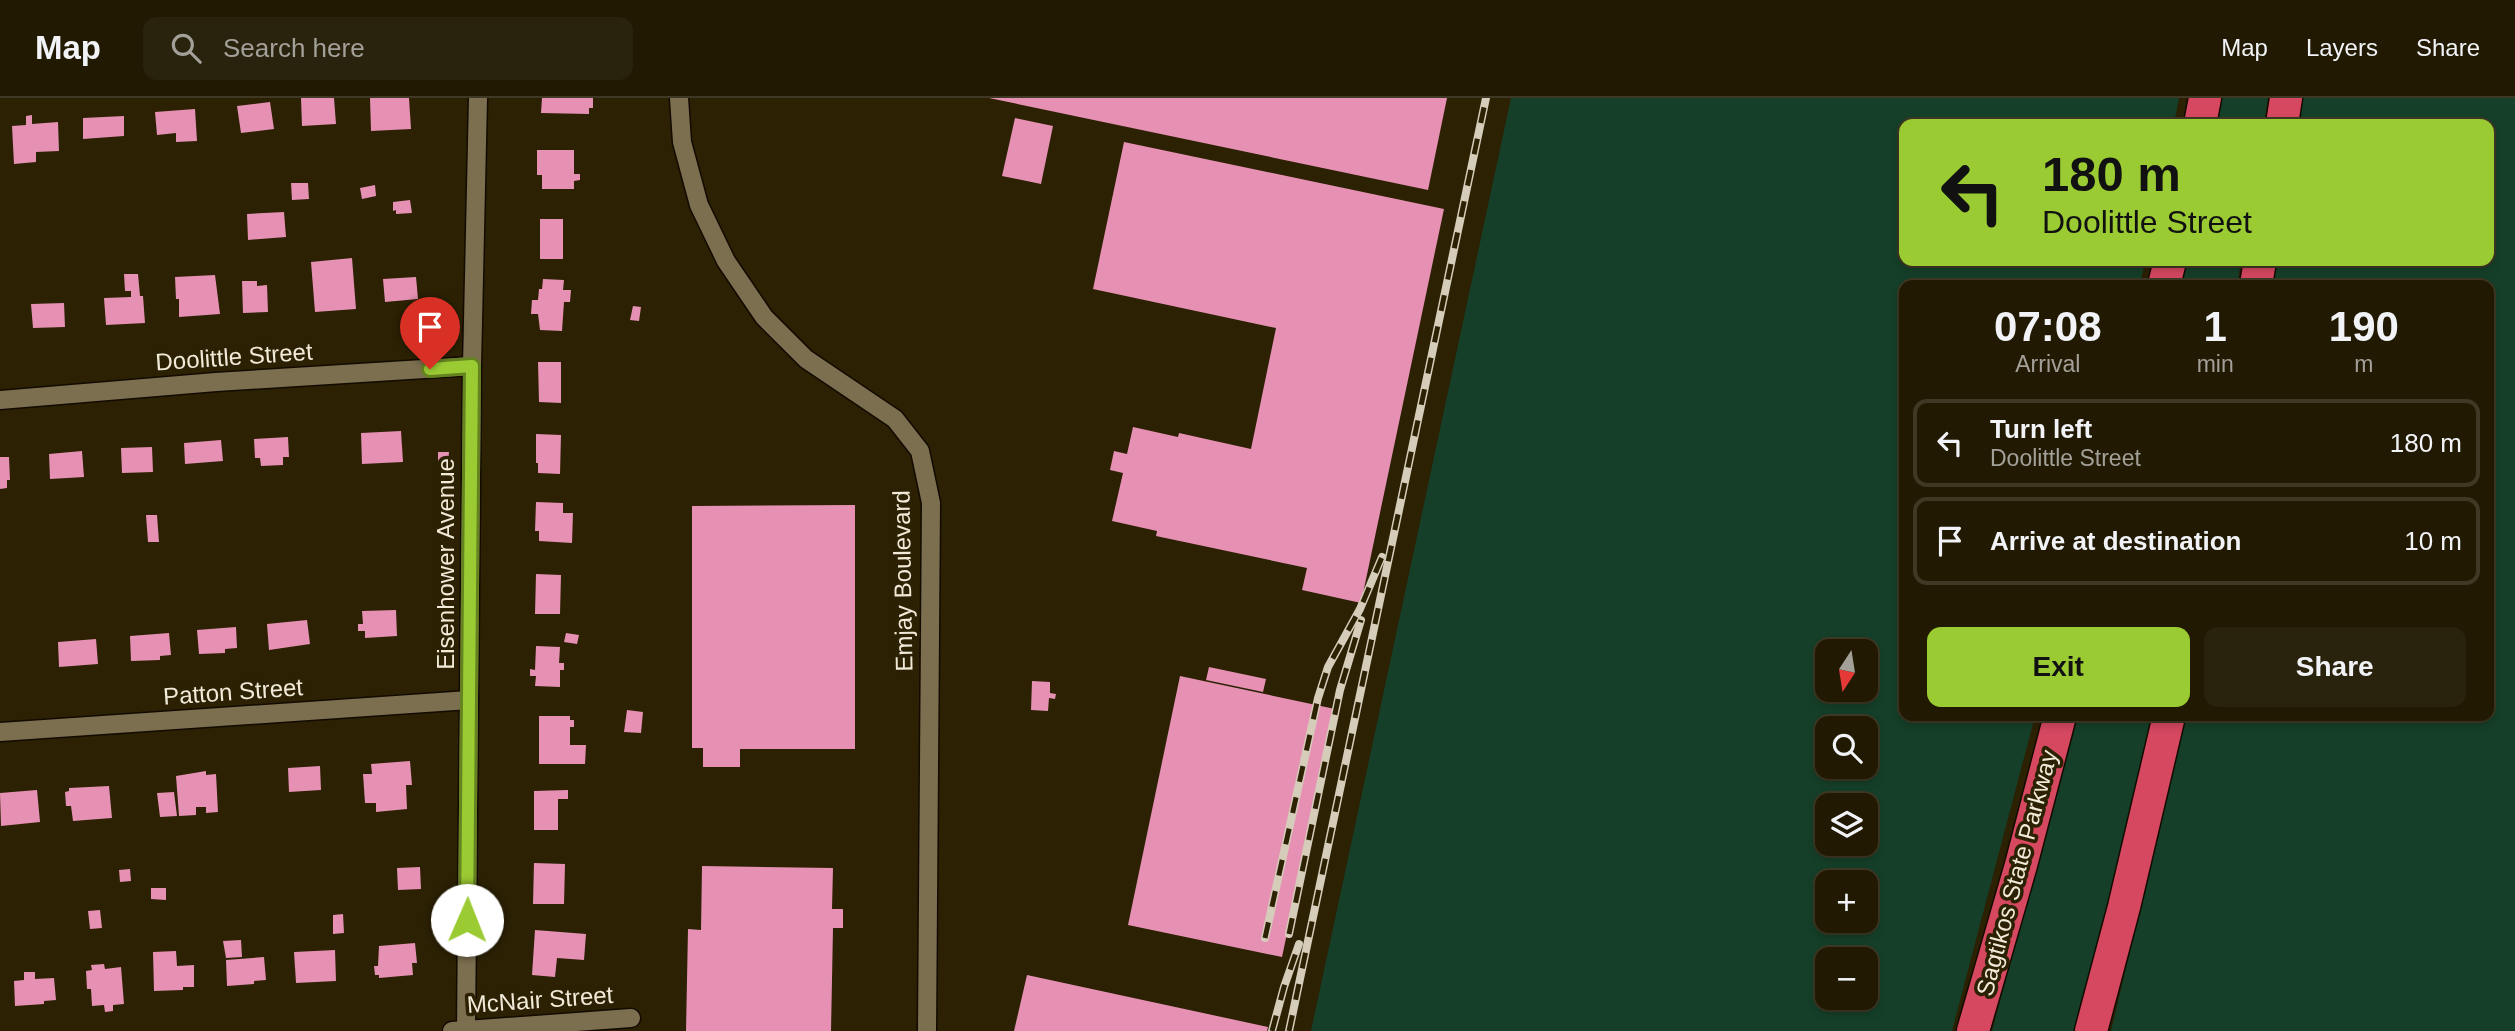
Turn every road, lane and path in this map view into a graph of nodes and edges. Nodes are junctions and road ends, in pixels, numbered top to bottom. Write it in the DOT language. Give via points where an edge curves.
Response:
graph roads {
  1 [pos="478,98"];
  2 [pos="679,98"];
  3 [pos="2205,98"];
  4 [pos="2286,98"];
  5 [pos="2201,119"];
  6 [pos="2283,119"];
  7 [pos="472,366"];
  8 [pos="0,400"];
  9 [pos="470,700"];
  10 [pos="2059,721"];
  11 [pos="2168,721"];
  12 [pos="0,732"];
  13 [pos="631,1018"];
  14 [pos="461,1031"];
  15 [pos="927,1031"];
  16 [pos="1973,1031"];
  17 [pos="2091,1031"];
  1 -- 7 [label="street, Eisenhower Avenue"];
  2 -- 15 [label="street, Emjay Boulevard" via="682,142 699,205 726,261 764,317 806,359 895,419 920,452 931,503"];
  3 -- 5 [label="highway"];
  4 -- 6 [label="highway"];
  7 -- 8 [label="street, Doolittle Street"];
  7 -- 9 [label="street, Eisenhower Avenue"];
  9 -- 12 [label="street, Patton Street"];
  9 -- 14 [label="street, Eisenhower Avenue"];
  10 -- 16 [label="highway, Sagtikos State Parkway"];
  11 -- 17 [label="highway"];
  13 -- 14 [label="street, McNair Street"];
}
